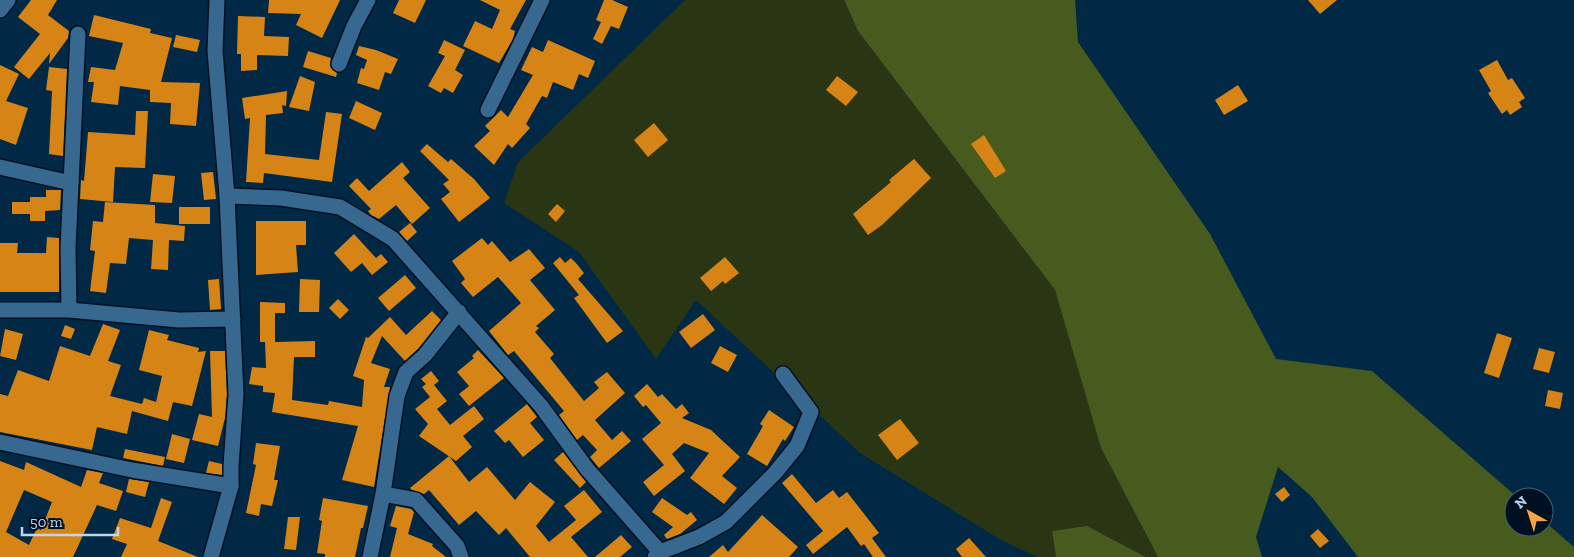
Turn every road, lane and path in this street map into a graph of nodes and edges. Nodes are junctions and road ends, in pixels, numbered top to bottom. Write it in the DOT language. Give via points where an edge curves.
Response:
graph roads {
  1 [pos="8,0"];
  2 [pos="217,0"];
  3 [pos="368,0"];
  4 [pos="542,0"];
  5 [pos="0,10"];
  6 [pos="78,34"];
  7 [pos="339,64"];
  8 [pos="488,110"];
  9 [pos="0,167"];
  10 [pos="71,183"];
  11 [pos="227,196"];
  12 [pos="0,310"];
  13 [pos="69,310"];
  14 [pos="459,312"];
  15 [pos="233,319"];
  16 [pos="783,374"];
  17 [pos="0,442"];
  18 [pos="231,486"];
  19 [pos="383,494"];
  20 [pos="658,555"];
  21 [pos="211,557"];
  22 [pos="370,557"];
  23 [pos="461,557"];
  1 -- 5 [label="street"];
  2 -- 11 [label="street" via="215,51"];
  3 -- 7 [label="street"];
  4 -- 8 [label="street"];
  6 -- 10 [label="street"];
  9 -- 10 [label="street"];
  10 -- 13 [label="street"];
  11 -- 14 [label="street" via="280,198 340,207 393,239"];
  11 -- 15 [label="street"];
  12 -- 13 [label="street"];
  13 -- 15 [label="street" via="179,320"];
  14 -- 19 [label="street" via="425,356 406,372 397,396"];
  14 -- 20 [label="street" via="541,406 587,470"];
  15 -- 18 [label="street" via="236,394"];
  16 -- 20 [label="street" via="811,412 797,446 726,522"];
  17 -- 18 [label="street" via="132,470"];
  18 -- 21 [label="street"];
  19 -- 22 [label="street"];
  19 -- 23 [label="street" via="416,500 458,546"];
}
